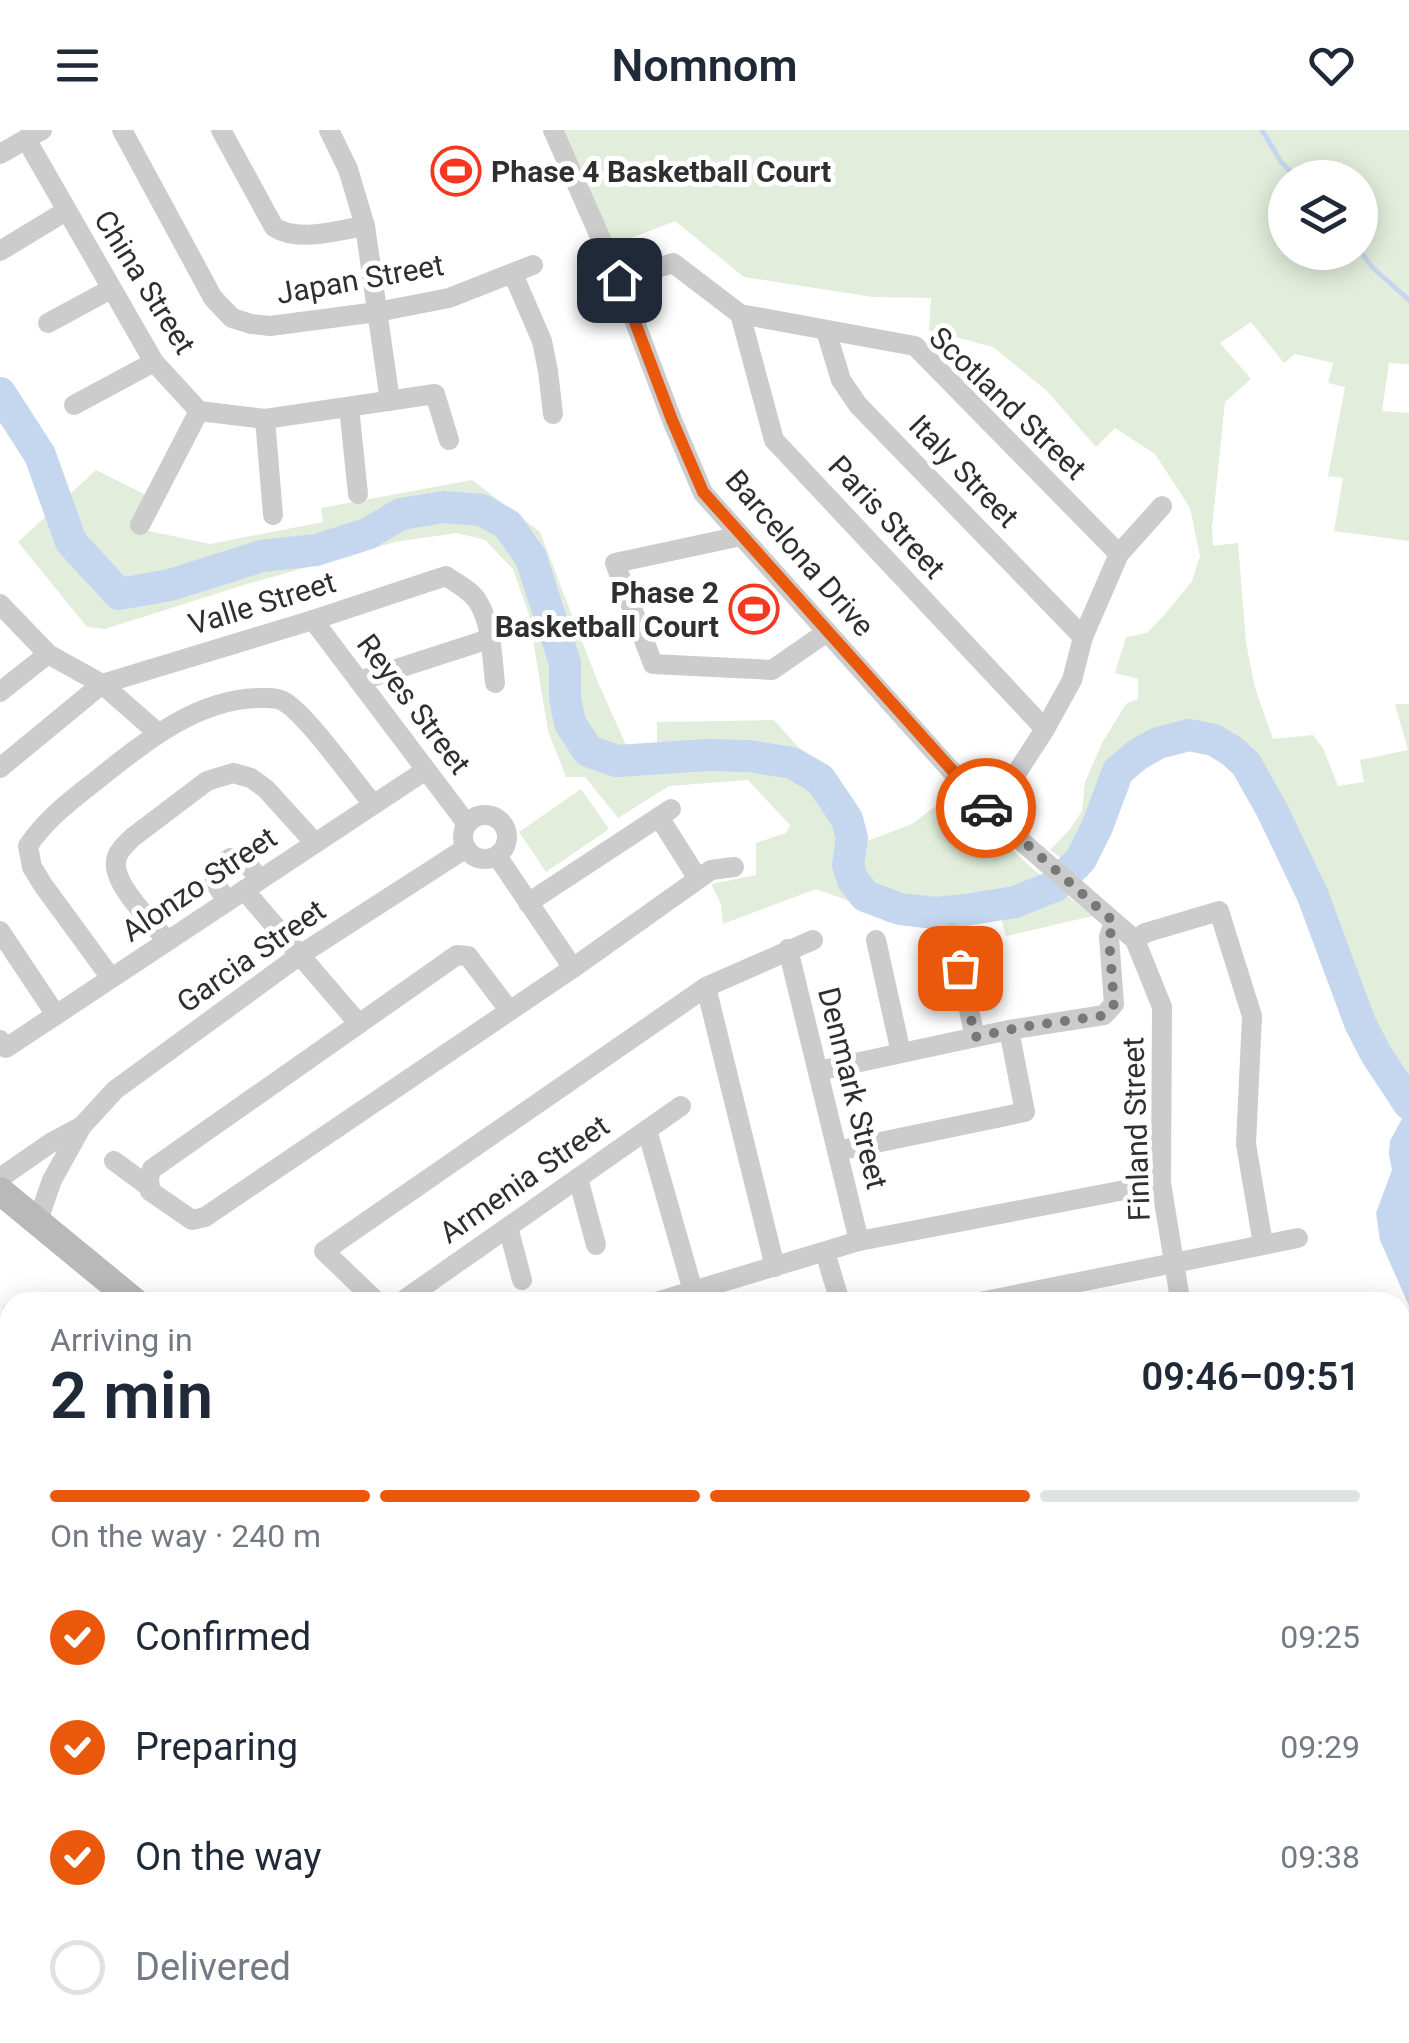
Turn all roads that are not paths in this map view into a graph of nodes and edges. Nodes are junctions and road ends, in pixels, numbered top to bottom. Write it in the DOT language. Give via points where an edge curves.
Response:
graph roads {
  1 [pos="122,130"];
  2 [pos="221,130"];
  3 [pos="330,130"];
  4 [pos="553,130"];
  5 [pos="34,135"];
  6 [pos="0,154"];
  7 [pos="66,212"];
  8 [pos="365,226"];
  9 [pos="0,251"];
  10 [pos="533,266"];
  11 [pos="513,274"];
  12 [pos="619,280"];
  13 [pos="111,289"];
  14 [pos="377,312"];
  15 [pos="740,314"];
  16 [pos="48,323"];
  17 [pos="826,331"];
  18 [pos="154,362"];
  19 [pos="390,401"];
  20 [pos="74,406"];
  21 [pos="349,407"];
  22 [pos="199,411"];
  23 [pos="553,414"];
  24 [pos="265,418"];
  25 [pos="449,440"];
  26 [pos="358,494"];
  27 [pos="1162,506"];
  28 [pos="273,514"];
  29 [pos="140,526"];
  30 [pos="742,536"];
  31 [pos="1119,554"];
  32 [pos="0,604"];
  33 [pos="313,620"];
  34 [pos="827,632"];
  35 [pos="1083,636"];
  36 [pos="489,638"];
  37 [pos="48,654"];
  38 [pos="358,681"];
  39 [pos="495,683"];
  40 [pos="102,684"];
  41 [pos="0,692"];
  42 [pos="1045,729"];
  43 [pos="158,733"];
  44 [pos="0,768"];
  45 [pos="426,770"];
  46 [pos="372,804"];
  47 [pos="990,814"];
  48 [pos="467,824"];
  49 [pos="315,842"];
  50 [pos="466,848"];
  51 [pos="497,856"];
  52 [pos="734,867"];
  53 [pos="698,879"];
  54 [pos="244,890"];
  55 [pos="528,903"];
  56 [pos="1114,922"];
  57 [pos="0,931"];
  58 [pos="952,933"];
  59 [pos="812,940"];
  60 [pos="876,940"];
  61 [pos="1134,940"];
  62 [pos="168,941"];
  63 [pos="788,949"];
  64 [pos="300,955"];
  65 [pos="573,968"];
  66 [pos="1147,970"];
  67 [pos="111,978"];
  68 [pos="1112,981"];
  69 [pos="706,986"];
  70 [pos="509,1010"];
  71 [pos="56,1015"];
  72 [pos="359,1024"];
  73 [pos="1009,1030"];
  74 [pos="975,1037"];
  75 [pos="3,1044"];
  76 [pos="901,1052"];
  77 [pos="818,1071"];
  78 [pos="681,1106"];
  79 [pos="82,1126"];
  80 [pos="646,1130"];
  81 [pos="837,1151"];
  82 [pos="26,1160"];
  83 [pos="114,1161"];
  84 [pos="0,1178"];
  85 [pos="578,1178"];
  86 [pos="52,1180"];
  87 [pos="1161,1183"];
  88 [pos="148,1186"];
  89 [pos="0,1191"];
  90 [pos="36,1222"];
  91 [pos="508,1227"];
  92 [pos="1298,1238"];
  93 [pos="860,1242"];
  94 [pos="1262,1244"];
  95 [pos="596,1245"];
  96 [pos="825,1252"];
  97 [pos="1174,1262"];
  98 [pos="775,1267"];
  99 [pos="522,1280"];
  100 [pos="693,1291"];
  101 [pos="123,1292"];
  102 [pos="367,1292"];
  103 [pos="415,1292"];
  104 [pos="690,1292"];
  105 [pos="837,1292"];
  106 [pos="1028,1292"];
  107 [pos="1178,1292"];
  1 -- 14 [label="street, Japan Street" via="213,298 232,318 270,326"];
  2 -- 8 [label="street" via="274,227 286,235"];
  3 -- 8 [label="street"];
  4 -- 12 [label="street, Barcelona Drive"];
  5 -- 6 [label="street"];
  5 -- 7 [label="street, China Street"];
  7 -- 9 [label="street"];
  7 -- 13 [label="street, China Street"];
  8 -- 14 [label="street"];
  10 -- 11 [label="street, Japan Street"];
  11 -- 14 [label="street, Japan Street" via="449,298"];
  11 -- 23 [label="street" via="542,342"];
  12 -- 15 [label="street, Scotland Street" via="673,262"];
  12 -- 30 [label="street, Barcelona Drive" via="703,492"];
  13 -- 16 [label="street"];
  13 -- 18 [label="street, China Street"];
  14 -- 19 [label="street"];
  15 -- 17 [label="street, Scotland Street"];
  15 -- 42 [label="street, Paris Street" via="774,440"];
  17 -- 31 [label="street, Scotland Street" via="914,346"];
  17 -- 35 [label="street, Italy Street" via="840,380 858,405"];
  18 -- 20 [label="street"];
  18 -- 22 [label="street, China Street"];
  19 -- 21 [label="street"];
  19 -- 25 [label="street" via="436,394"];
  21 -- 24 [label="street"];
  21 -- 26 [label="street"];
  22 -- 24 [label="street"];
  22 -- 29 [label="street"];
  24 -- 28 [label="street"];
  27 -- 31 [label="street"];
  30 -- 34 [label="street, Barcelona Drive"];
  30 -- 34 [label="street" via="615,564 653,664 772,670"];
  31 -- 35 [label="street"];
  32 -- 37 [label="street"];
  33 -- 36 [label="street, Valle Street" via="446,576 479,603"];
  33 -- 38 [label="street, Reyes Street"];
  33 -- 40 [label="street, Valle Street"];
  34 -- 47 [label="street, Barcelona Drive"];
  35 -- 42 [label="street" via="1072,680"];
  36 -- 38 [label="street"];
  36 -- 39 [label="street, Valle Street"];
  37 -- 40 [label="street"];
  37 -- 41 [label="street"];
  38 -- 45 [label="street, Reyes Street"];
  40 -- 43 [label="street"];
  40 -- 44 [label="street"];
  42 -- 47 [label="street"];
  43 -- 46 [label="street" via="219,705 280,698"];
  43 -- 67 [label="street" via="56,813 28,846 43,885"];
  45 -- 46 [label="street, Alonzo Street"];
  45 -- 48 [label="street, Reyes Street"];
  46 -- 49 [label="street, Alonzo Street"];
  47 -- 56 [label="street, Barcelona Drive"];
  48 -- 50 [label="street"];
  48 -- 51 [label="street" via="482,815 504,825 507,842"];
  49 -- 54 [label="street, Alonzo Street"];
  49 -- 62 [label="street" via="251,778 232,773 207,782 133,837 115,859 124,887"];
  50 -- 51 [label="street" via="484,859"];
  50 -- 64 [label="street, Garcia Street"];
  51 -- 55 [label="street"];
  52 -- 53 [label="street"];
  53 -- 55 [label="street" via="665,813"];
  53 -- 65 [label="street"];
  54 -- 62 [label="street, Alonzo Street"];
  54 -- 64 [label="street"];
  55 -- 65 [label="street"];
  56 -- 61 [label="street, Barcelona Drive"];
  56 -- 68 [label="street"];
  57 -- 71 [label="street"];
  58 -- 74 [label="street"];
  59 -- 63 [label="street"];
  60 -- 76 [label="street"];
  61 -- 66 [label="street, Finland Street"];
  61 -- 94 [label="street" via="1219,911 1252,1016 1246,1144"];
  62 -- 67 [label="street, Alonzo Street"];
  63 -- 69 [label="street"];
  63 -- 77 [label="street, Denmark Street"];
  64 -- 72 [label="street"];
  64 -- 79 [label="street, Garcia Street" via="115,1090"];
  65 -- 70 [label="street"];
  66 -- 68 [label="street"];
  66 -- 87 [label="street, Finland Street" via="1162,1007"];
  67 -- 71 [label="street, Alonzo Street"];
  68 -- 73 [label="street" via="1114,1004 1104,1015"];
  69 -- 98 [label="street"];
  69 -- 102 [label="street" via="324,1251"];
  70 -- 72 [label="street" via="460,954"];
  70 -- 88 [label="street" via="206,1217 189,1218"];
  71 -- 75 [label="street, Alonzo Street"];
  72 -- 88 [label="street" via="152,1170"];
  73 -- 74 [label="street"];
  73 -- 81 [label="street" via="1025,1112"];
  74 -- 76 [label="street"];
  76 -- 77 [label="street"];
  77 -- 81 [label="street, Denmark Street"];
  78 -- 80 [label="street, Armenia Street"];
  79 -- 82 [label="street, Garcia Street"];
  79 -- 86 [label="street, Garcia Street"];
  80 -- 85 [label="street, Armenia Street"];
  80 -- 100 [label="street"];
  81 -- 93 [label="street, Denmark Street"];
  82 -- 84 [label="street, Garcia Street"];
  82 -- 86 [label="street"];
  83 -- 88 [label="street"];
  85 -- 91 [label="street, Armenia Street"];
  85 -- 95 [label="street"];
  86 -- 90 [label="street, Garcia Street"];
  87 -- 93 [label="street"];
  87 -- 97 [label="street, Finland Street"];
  89 -- 90 [label="main road"];
  90 -- 101 [label="main road"];
  91 -- 99 [label="street"];
  91 -- 103 [label="street, Armenia Street"];
  92 -- 94 [label="street"];
  93 -- 96 [label="street"];
  94 -- 97 [label="street"];
  96 -- 98 [label="street"];
  96 -- 105 [label="street"];
  97 -- 106 [label="street"];
  97 -- 107 [label="street, Finland Street"];
  98 -- 100 [label="street"];
  100 -- 104 [label="street"];
}
